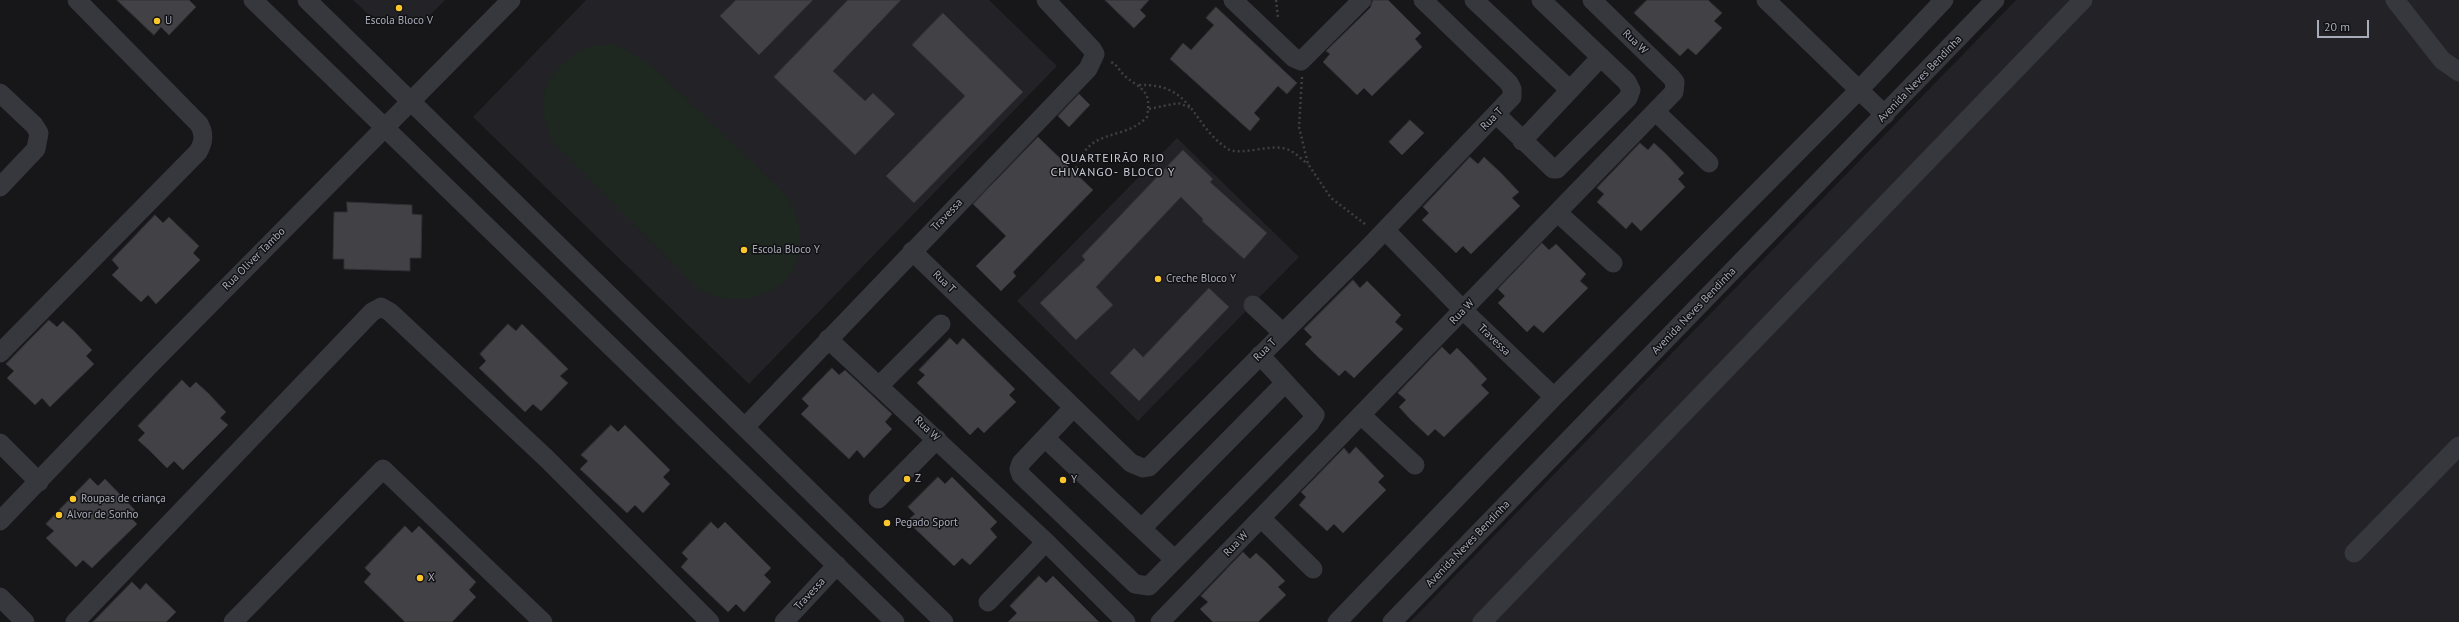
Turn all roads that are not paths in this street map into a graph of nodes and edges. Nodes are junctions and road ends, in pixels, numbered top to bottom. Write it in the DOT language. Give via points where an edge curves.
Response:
graph roads {
  1 [pos="77,0"];
  2 [pos="253,0"];
  3 [pos="307,0"];
  4 [pos="511,0"];
  5 [pos="1046,0"];
  6 [pos="1233,0"];
  7 [pos="1362,0"];
  8 [pos="1423,0"];
  9 [pos="1474,0"];
  10 [pos="1541,0"];
  11 [pos="1766,0"];
  12 [pos="1944,0"];
  13 [pos="1995,0"];
  14 [pos="2083,0"];
  15 [pos="2395,0"];
  16 [pos="1598,2"];
  17 [pos="1601,56"];
  18 [pos="2459,72"];
  19 [pos="1570,90"];
  20 [pos="1859,90"];
  21 [pos="0,93"];
  22 [pos="411,101"];
  23 [pos="1656,112"];
  24 [pos="1496,114"];
  25 [pos="1885,115"];
  26 [pos="385,128"];
  27 [pos="1522,141"];
  28 [pos="1709,163"];
  29 [pos="0,187"];
  30 [pos="1558,213"];
  31 [pos="1385,230"];
  32 [pos="912,251"];
  33 [pos="1613,263"];
  34 [pos="1253,305"];
  35 [pos="1463,310"];
  36 [pos="941,324"];
  37 [pos="1283,333"];
  38 [pos="828,339"];
  39 [pos="0,354"];
  40 [pos="1260,355"];
  41 [pos="1285,383"];
  42 [pos="880,385"];
  43 [pos="1554,397"];
  44 [pos="1073,408"];
  45 [pos="1361,415"];
  46 [pos="744,427"];
  47 [pos="1045,438"];
  48 [pos="937,439"];
  49 [pos="0,443"];
  50 [pos="2459,446"];
  51 [pos="1415,465"];
  52 [pos="38,482"];
  53 [pos="878,499"];
  54 [pos="1261,518"];
  55 [pos="0,521"];
  56 [pos="1142,528"];
  57 [pos="1046,542"];
  58 [pos="2354,553"];
  59 [pos="1175,560"];
  60 [pos="837,565"];
  61 [pos="1313,569"];
  62 [pos="0,597"];
  63 [pos="988,602"];
  64 [pos="25,622"];
  65 [pos="75,622"];
  66 [pos="233,622"];
  67 [pos="543,622"];
  68 [pos="710,622"];
  69 [pos="784,622"];
  70 [pos="895,622"];
  71 [pos="944,622"];
  72 [pos="1126,622"];
  73 [pos="1160,622"];
  74 [pos="1337,622"];
  75 [pos="1392,622"];
  76 [pos="1482,622"];
  1 -- 39 [label="street" via="199,124 204,136 202,144"];
  2 -- 26 [label="street"];
  3 -- 22 [label="street"];
  4 -- 22 [label="street, Rua Oliver Tambo"];
  5 -- 32 [label="street, Travessa" via="1088,43 1095,54 1088,69"];
  6 -- 7 [label="street" via="1294,58 1301,61"];
  8 -- 24 [label="street, Rua T" via="1512,89 1512,97"];
  9 -- 19 [label="street"];
  10 -- 17 [label="street"];
  11 -- 20 [label="street"];
  12 -- 20 [label="street"];
  13 -- 25 [label="street, Avenida Neves Bendinha"];
  14 -- 76 [label="street"];
  15 -- 18 [label="street" via="2442,60"];
  16 -- 23 [label="street, Rua W" via="1675,82 1674,92"];
  17 -- 19 [label="street"];
  17 -- 27 [label="street" via="1627,82 1631,90 1628,98 1557,169 1553,169"];
  19 -- 27 [label="street"];
  20 -- 25 [label="street"];
  20 -- 43 [label="street"];
  21 -- 29 [label="street" via="34,125 39,133 39,142 28,159"];
  22 -- 26 [label="street, Rua Oliver Tambo"];
  22 -- 46 [label="street"];
  23 -- 28 [label="street"];
  23 -- 30 [label="street, Rua W"];
  24 -- 27 [label="street"];
  24 -- 31 [label="street, Rua T"];
  25 -- 75 [label="street, Avenida Neves Bendinha"];
  26 -- 52 [label="street, Rua Oliver Tambo"];
  26 -- 60 [label="street"];
  30 -- 33 [label="street"];
  30 -- 35 [label="street, Rua W"];
  31 -- 35 [label="street, Travessa"];
  31 -- 37 [label="street, Rua T"];
  32 -- 38 [label="street, Travessa"];
  32 -- 44 [label="street, Rua T"];
  34 -- 37 [label="street"];
  35 -- 43 [label="street, Travessa"];
  35 -- 45 [label="street, Rua W"];
  36 -- 42 [label="street"];
  37 -- 40 [label="street, Rua T"];
  38 -- 42 [label="street, Rua W"];
  38 -- 46 [label="street, Travessa"];
  40 -- 41 [label="street"];
  40 -- 44 [label="street, Rua T" via="1149,467 1143,468 1131,463"];
  41 -- 56 [label="street"];
  41 -- 59 [label="street" via="1313,410 1315,415 1310,424"];
  42 -- 48 [label="street, Rua W"];
  43 -- 74 [label="street"];
  44 -- 47 [label="street"];
  45 -- 51 [label="street"];
  45 -- 54 [label="street, Rua W"];
  46 -- 71 [label="street"];
  47 -- 56 [label="street"];
  47 -- 59 [label="street" via="1021,463 1018,469 1021,475 1135,584 1150,586"];
  48 -- 53 [label="street"];
  48 -- 57 [label="street, Rua W"];
  49 -- 52 [label="street"];
  50 -- 58 [label="street"];
  52 -- 55 [label="street, Rua Oliver Tambo"];
  54 -- 61 [label="street"];
  54 -- 73 [label="street, Rua W"];
  56 -- 59 [label="street"];
  57 -- 63 [label="street"];
  57 -- 72 [label="street, Rua W"];
  60 -- 69 [label="street, Travessa"];
  60 -- 70 [label="street"];
  62 -- 64 [label="street"];
  65 -- 68 [label="street" via="372,312 381,307 390,312 541,453"];
  66 -- 67 [label="street" via="383,469"];
}
